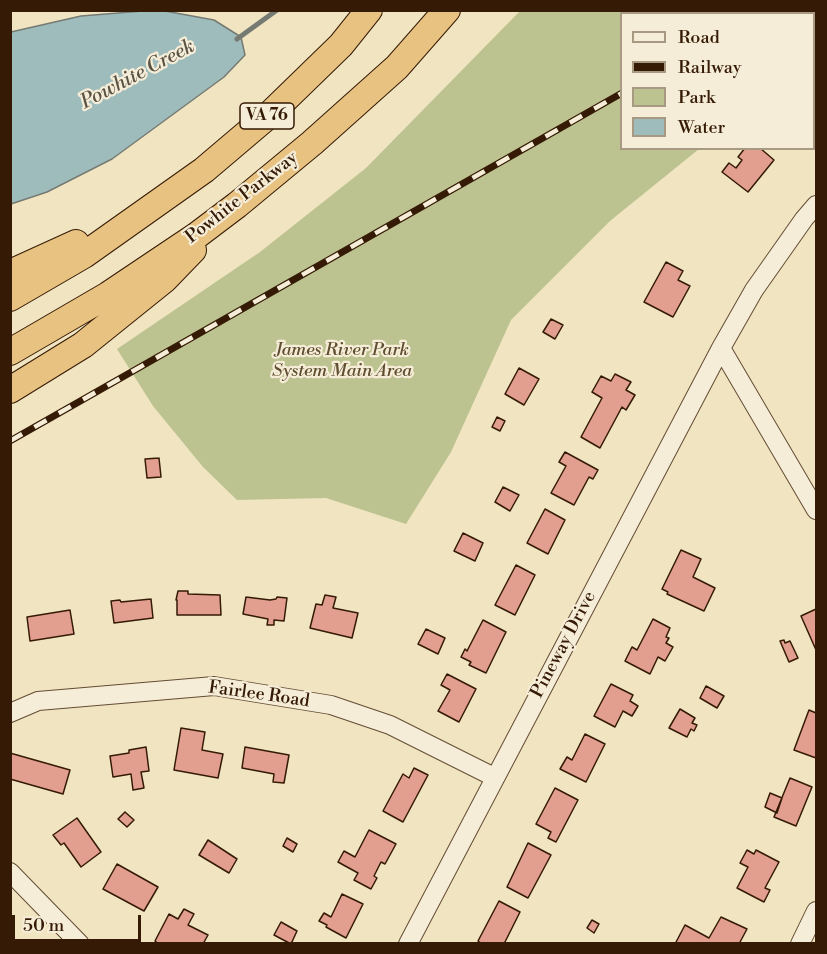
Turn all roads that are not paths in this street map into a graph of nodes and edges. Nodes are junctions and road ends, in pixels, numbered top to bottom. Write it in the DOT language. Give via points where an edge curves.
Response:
graph roads {
  1 [pos="369,10"];
  2 [pos="447,10"];
  3 [pos="237,205"];
  4 [pos="816,205"];
  5 [pos="153,208"];
  6 [pos="10,273"];
  7 [pos="10,298"];
  8 [pos="721,348"];
  9 [pos="10,352"];
  10 [pos="10,390"];
  11 [pos="816,510"];
  12 [pos="10,713"];
  13 [pos="494,777"];
  14 [pos="10,872"];
  15 [pos="816,911"];
  16 [pos="80,944"];
  17 [pos="408,944"];
  18 [pos="800,944"];
  1 -- 5 [label="highway, VA 76" via="341,45 270,114"];
  2 -- 3 [label="highway, Powhite Parkway / VA 76" via="397,67"];
  3 -- 9 [label="highway, Powhite Parkway / VA 76" via="108,295"];
  3 -- 10 [label="highway" via="165,279 82,345"];
  4 -- 8 [label="street, Pineway Drive" via="754,290"];
  5 -- 6 [label="highway"];
  5 -- 7 [label="highway, VA 76" via="84,255"];
  8 -- 11 [label="street"];
  8 -- 13 [label="street, Pineway Drive"];
  12 -- 13 [label="street, Fairlee Road" via="38,701 214,686 331,705 390,725"];
  13 -- 17 [label="street, Pineway Drive"];
  14 -- 16 [label="street"];
  15 -- 18 [label="street"];
}
